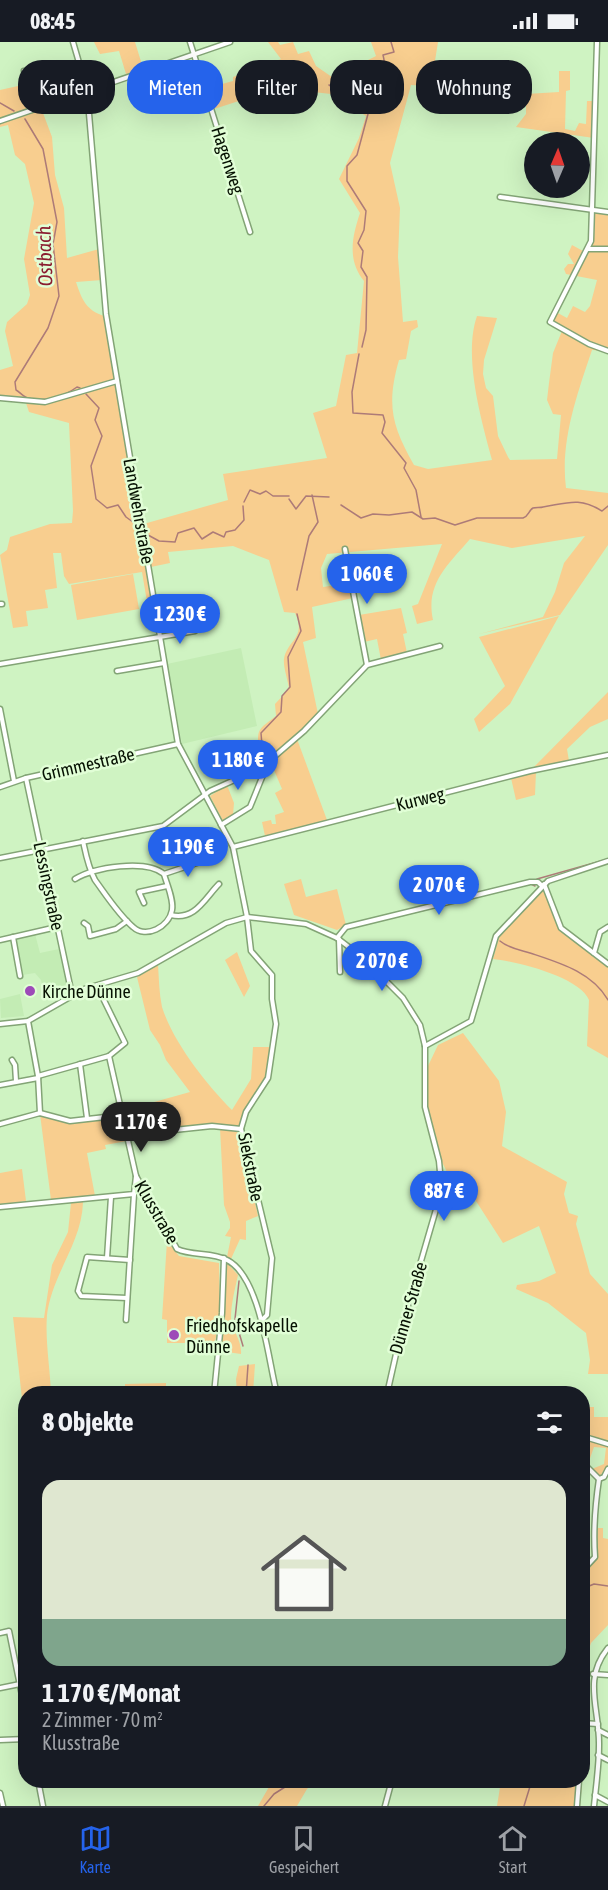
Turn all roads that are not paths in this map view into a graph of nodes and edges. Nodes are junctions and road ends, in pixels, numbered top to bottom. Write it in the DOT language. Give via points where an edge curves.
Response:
graph roads {
  1 [pos="73,42"];
  2 [pos="190,42"];
  3 [pos="230,42"];
  4 [pos="597,42"];
  5 [pos="194,55"];
  6 [pos="78,60"];
  7 [pos="115,81"];
  8 [pos="20,114"];
  9 [pos="89,114"];
  10 [pos="0,121"];
  11 [pos="500,197"];
  12 [pos="593,210"];
  13 [pos="608,212"];
  14 [pos="250,232"];
  15 [pos="587,249"];
  16 [pos="608,249"];
  17 [pos="608,351"];
  18 [pos="117,381"];
  19 [pos="0,398"];
  20 [pos="345,549"];
  21 [pos="195,631"];
  22 [pos="160,637"];
  23 [pos="440,646"];
  24 [pos="164,663"];
  25 [pos="0,664"];
  26 [pos="367,665"];
  27 [pos="117,671"];
  28 [pos="0,709"];
  29 [pos="2,729"];
  30 [pos="178,744"];
  31 [pos="608,755"];
  32 [pos="261,768"];
  33 [pos="26,778"];
  34 [pos="14,781"];
  35 [pos="0,787"];
  36 [pos="204,795"];
  37 [pos="220,825"];
  38 [pos="83,841"];
  39 [pos="181,845"];
  40 [pos="233,847"];
  41 [pos="41,849"];
  42 [pos="0,858"];
  43 [pos="206,860"];
  44 [pos="608,861"];
  45 [pos="192,865"];
  46 [pos="92,873"];
  47 [pos="164,874"];
  48 [pos="75,879"];
  49 [pos="219,884"];
  50 [pos="543,885"];
  51 [pos="167,886"];
  52 [pos="144,903"];
  53 [pos="171,915"];
  54 [pos="247,917"];
  55 [pos="127,921"];
  56 [pos="84,923"];
  57 [pos="57,927"];
  58 [pos="608,927"];
  59 [pos="13,937"];
  60 [pos="338,938"];
  61 [pos="0,940"];
  62 [pos="594,953"];
  63 [pos="608,964"];
  64 [pos="340,972"];
  65 [pos="20,976"];
  66 [pos="97,985"];
  67 [pos="72,995"];
  68 [pos="28,1021"];
  69 [pos="0,1023"];
  70 [pos="425,1046"];
  71 [pos="109,1056"];
  72 [pos="12,1060"];
  73 [pos="80,1064"];
  74 [pos="38,1077"];
  75 [pos="16,1081"];
  76 [pos="0,1085"];
  77 [pos="40,1113"];
  78 [pos="123,1115"];
  79 [pos="87,1118"];
  80 [pos="0,1124"];
  81 [pos="241,1129"];
  82 [pos="127,1135"];
  83 [pos="136,1176"];
  84 [pos="134,1194"];
  85 [pos="111,1197"];
  86 [pos="0,1207"];
  87 [pos="107,1258"];
  88 [pos="224,1258"];
  89 [pos="130,1260"];
  90 [pos="127,1298"];
  91 [pos="126,1320"];
  92 [pos="262,1320"];
  93 [pos="214,1386"];
  94 [pos="276,1386"];
  95 [pos="389,1386"];
  96 [pos="590,1439"];
  97 [pos="608,1444"];
  98 [pos="608,1469"];
  99 [pos="590,1470"];
  100 [pos="599,1479"];
  101 [pos="590,1562"];
  102 [pos="0,1633"];
  103 [pos="608,1648"];
  104 [pos="18,1674"];
  105 [pos="593,1674"];
  106 [pos="608,1675"];
  107 [pos="18,1684"];
  108 [pos="0,1688"];
  109 [pos="590,1724"];
  110 [pos="598,1724"];
  111 [pos="598,1730"];
  112 [pos="608,1736"];
  113 [pos="18,1739"];
  114 [pos="0,1740"];
  115 [pos="598,1755"];
  116 [pos="608,1760"];
  117 [pos="40,1788"];
  118 [pos="390,1788"];
  119 [pos="578,1788"];
  120 [pos="0,1793"];
  121 [pos="595,1795"];
  122 [pos="608,1802"];
  123 [pos="3,1806"];
  124 [pos="43,1806"];
  125 [pos="385,1806"];
  126 [pos="577,1806"];
  127 [pos="594,1806"];
  1 -- 6 [label="street, Landwehrstraße"];
  2 -- 5 [label="street, Hagenweg"];
  3 -- 5 [label="street"];
  4 -- 12 [label="street"];
  5 -- 7 [label="street"];
  5 -- 14 [label="street, Hagenweg"];
  8 -- 10 [label="street"];
  9 -- 18 [label="street, Landwehrstraße" via="106,314"];
  11 -- 12 [label="street"];
  12 -- 13 [label="street"];
  12 -- 15 [label="street"];
  15 -- 16 [label="street"];
  15 -- 17 [label="street" via="550,322"];
  18 -- 19 [label="street" via="45,402"];
  18 -- 22 [label="street, Landwehrstraße"];
  20 -- 26 [label="street"];
  21 -- 22 [label="street"];
  22 -- 24 [label="street, Landwehrstraße"];
  22 -- 25 [label="street"];
  23 -- 26 [label="street"];
  24 -- 27 [label="street"];
  24 -- 30 [label="street, Landwehrstraße"];
  26 -- 32 [label="street" via="304,731"];
  28 -- 29 [label="street"];
  29 -- 34 [label="street"];
  30 -- 33 [label="street, Grimmestraße"];
  30 -- 36 [label="street, Landwehrstraße"];
  31 -- 40 [label="street, Kurweg" via="530,771"];
  32 -- 36 [label="street"];
  32 -- 37 [label="street" via="263,775 250,807"];
  33 -- 34 [label="street, Grimmestraße"];
  33 -- 41 [label="street, Lessingstraße"];
  34 -- 35 [label="street, Grimmestraße"];
  36 -- 37 [label="street, Landwehrstraße"];
  36 -- 38 [label="street" via="163,826"];
  37 -- 40 [label="street, Landwehrstraße"];
  38 -- 41 [label="street"];
  38 -- 46 [label="street"];
  39 -- 45 [label="street" via="187,849"];
  40 -- 54 [label="street, Landwehrstraße"];
  41 -- 42 [label="street"];
  41 -- 57 [label="street, Lessingstraße"];
  43 -- 45 [label="street"];
  44 -- 50 [label="street" via="559,875"];
  45 -- 47 [label="street"];
  46 -- 47 [label="street" via="139,865 152,866"];
  46 -- 48 [label="street"];
  46 -- 55 [label="street"];
  47 -- 51 [label="street"];
  49 -- 53 [label="street" via="202,906 178,917"];
  50 -- 60 [label="street" via="530,882 346,927"];
  50 -- 62 [label="street" via="561,927"];
  50 -- 70 [label="street" via="493,941 471,1021"];
  51 -- 52 [label="street" via="139,892"];
  51 -- 53 [label="street"];
  53 -- 55 [label="street" via="165,924 152,931 139,931"];
  54 -- 60 [label="street, Dünner Straße" via="306,924"];
  54 -- 66 [label="street" via="226,923 138,973"];
  54 -- 81 [label="street, Siekstraße" via="251,951 272,975 276,1024 268,1078 246,1112"];
  55 -- 56 [label="street" via="116,929 90,936"];
  57 -- 59 [label="street"];
  57 -- 67 [label="street, Lessingstraße"];
  58 -- 62 [label="street" via="600,932"];
  59 -- 61 [label="street"];
  59 -- 65 [label="street"];
  60 -- 64 [label="street"];
  60 -- 70 [label="street, Dünner Straße" via="410,1007"];
  62 -- 63 [label="street"];
  66 -- 67 [label="street"];
  66 -- 71 [label="street" via="125,1043"];
  67 -- 68 [label="street"];
  68 -- 69 [label="street"];
  68 -- 74 [label="street"];
  70 -- 95 [label="street, Dünner Straße" via="425,1107 441,1183"];
  71 -- 73 [label="street"];
  71 -- 78 [label="street, Klusstraße"];
  72 -- 75 [label="street"];
  73 -- 74 [label="street"];
  73 -- 79 [label="street"];
  74 -- 75 [label="street"];
  74 -- 77 [label="street"];
  75 -- 76 [label="street"];
  77 -- 79 [label="street" via="70,1121"];
  77 -- 80 [label="street"];
  78 -- 79 [label="street"];
  78 -- 82 [label="street, Klusstraße"];
  81 -- 82 [label="street" via="212,1126"];
  81 -- 92 [label="street, Siekstraße" via="272,1258 267,1316"];
  82 -- 83 [label="street, Klusstraße"];
  83 -- 84 [label="street"];
  83 -- 88 [label="street, Klusstraße" via="177,1250"];
  84 -- 85 [label="street"];
  84 -- 89 [label="street"];
  85 -- 86 [label="street"];
  85 -- 87 [label="street"];
  87 -- 89 [label="street"];
  87 -- 90 [label="street" via="87,1257 77,1294"];
  88 -- 92 [label="street" via="237,1268"];
  88 -- 93 [label="street"];
  89 -- 90 [label="street"];
  90 -- 91 [label="street"];
  92 -- 94 [label="street"];
  96 -- 97 [label="street"];
  98 -- 100 [label="street"];
  99 -- 100 [label="street"];
  100 -- 101 [label="street" via="593,1525 595,1557"];
  102 -- 104 [label="street" via="9,1631"];
  103 -- 105 [label="street"];
  105 -- 106 [label="street"];
  105 -- 110 [label="street"];
  107 -- 108 [label="street"];
  109 -- 110 [label="street"];
  110 -- 111 [label="street"];
  111 -- 112 [label="street"];
  111 -- 115 [label="street"];
  113 -- 114 [label="street"];
  115 -- 116 [label="street"];
  115 -- 121 [label="street"];
  117 -- 124 [label="street"];
  118 -- 125 [label="street"];
  119 -- 126 [label="street"];
  120 -- 123 [label="street"];
  121 -- 122 [label="street"];
  121 -- 127 [label="street"];
}
